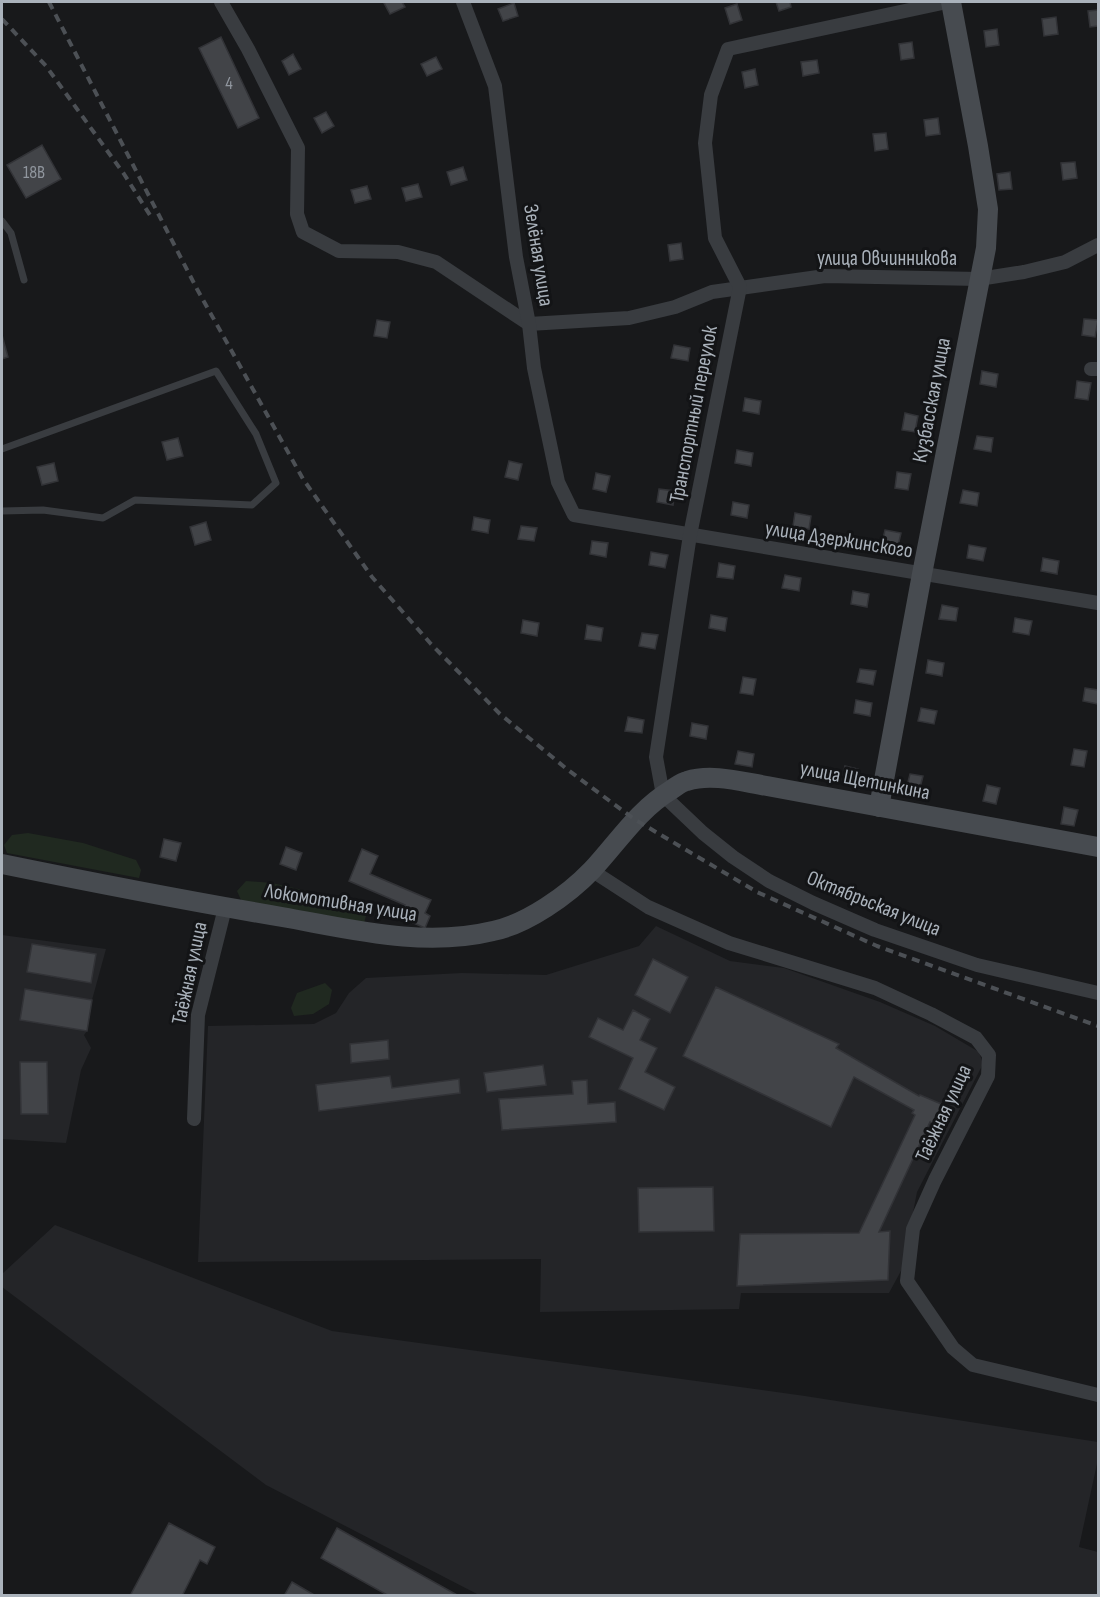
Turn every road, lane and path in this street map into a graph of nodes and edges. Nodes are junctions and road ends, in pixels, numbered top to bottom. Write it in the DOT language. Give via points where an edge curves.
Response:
graph roads {
  1 [pos="221,2"];
  2 [pos="463,2"];
  3 [pos="949,2"];
  4 [pos="2,221"];
  5 [pos="1098,245"];
  6 [pos="979,279"];
  7 [pos="24,280"];
  8 [pos="740,287"];
  9 [pos="529,324"];
  10 [pos="2,449"];
  11 [pos="2,511"];
  12 [pos="574,515"];
  13 [pos="690,535"];
  14 [pos="922,573"];
  15 [pos="1098,603"];
  16 [pos="663,795"];
  17 [pos="879,807"];
  18 [pos="634,819"];
  19 [pos="1098,844"];
  20 [pos="2,864"];
  21 [pos="591,870"];
  22 [pos="225,908"];
  23 [pos="1098,993"];
  24 [pos="194,1119"];
  25 [pos="1098,1395"];
  1 -- 9 [label="street" via="297,148 297,214 303,232 339,251 398,252 436,262"];
  2 -- 9 [label="street, Зелёная улица" via="495,86 516,257"];
  3 -- 6 [label="street, Кузбасская улица" via="988,209"];
  3 -- 8 [label="street" via="728,49 711,95 705,143 715,238"];
  4 -- 7 [label="lane" via="11,233"];
  5 -- 6 [label="street, улица Овчинникова" via="1065,262"];
  6 -- 8 [label="street, улица Овчинникова" via="825,276"];
  6 -- 14 [label="street, Кузбасская улица"];
  8 -- 9 [label="street, улица Овчинникова" via="629,318"];
  8 -- 13 [label="street, Транспортный переулок"];
  9 -- 12 [label="street, Зелёная улица" via="534,368 558,482"];
  10 -- 11 [label="lane" via="216,371 256,434 276,483 252,505 135,500 103,518 43,510"];
  12 -- 13 [label="street, улица Дзержинского"];
  13 -- 14 [label="street, улица Дзержинского"];
  13 -- 16 [label="street, Транспортный переулок" via="656,757"];
  14 -- 15 [label="street, улица Дзержинского"];
  14 -- 17 [label="street, Кузбасская улица"];
  16 -- 17 [label="street, улица Щетинкина" via="686,781 713,778"];
  16 -- 18 [label="street, улица Щетинкина"];
  16 -- 23 [label="street, Октябрьская улица" via="733,857 813,903 875,930 977,965"];
  17 -- 19 [label="street, улица Щетинкина"];
  18 -- 21 [label="street, Локомотивная улица"];
  20 -- 22 [label="street, Локомотивная улица"];
  21 -- 22 [label="street, Локомотивная улица" via="567,892 521,922 466,937 395,936"];
  21 -- 25 [label="street, Таёжная улица" via="648,907 709,934 875,988 976,1038 989,1055 987,1076 913,1229 907,1281 952,1348 973,1365"];
  22 -- 24 [label="street, Таёжная улица" via="198,1015"];
}
